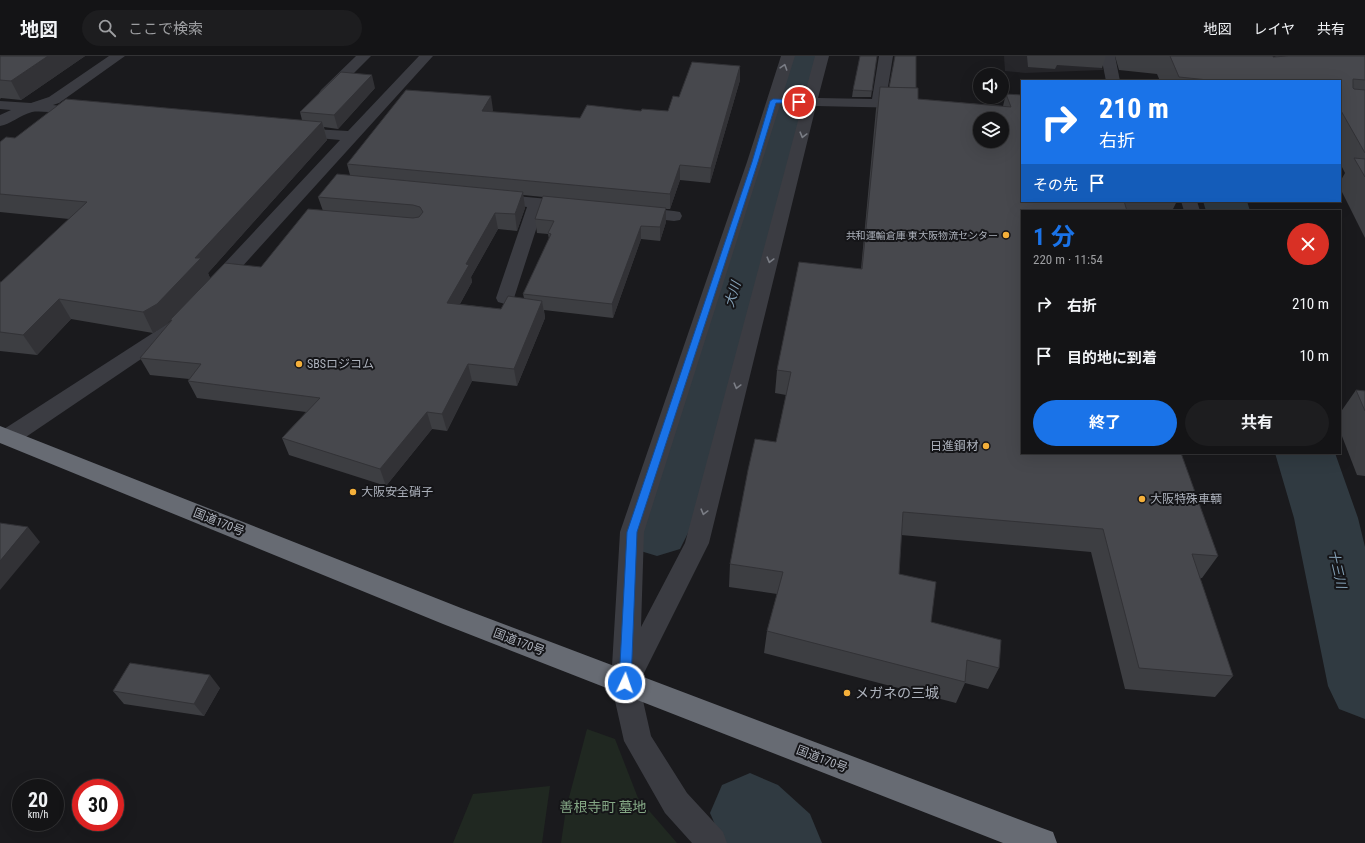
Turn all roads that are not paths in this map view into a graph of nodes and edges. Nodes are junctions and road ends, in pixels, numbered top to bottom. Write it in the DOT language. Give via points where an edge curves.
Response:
graph roads {
  1 [pos="118,56"];
  2 [pos="364,56"];
  3 [pos="426,56"];
  4 [pos="788,56"];
  5 [pos="822,56"];
  6 [pos="886,56"];
  7 [pos="1108,56"];
  8 [pos="1113,80"];
  9 [pos="773,101"];
  10 [pos="811,102"];
  11 [pos="878,103"];
  12 [pos="315,104"];
  13 [pos="918,104"];
  14 [pos="0,105"];
  15 [pos="30,108"];
  16 [pos="92,113"];
  17 [pos="299,120"];
  18 [pos="0,122"];
  19 [pos="351,136"];
  20 [pos="482,198"];
  21 [pos="537,203"];
  22 [pos="583,207"];
  23 [pos="621,211"];
  24 [pos="278,216"];
  25 [pos="674,216"];
  26 [pos="301,218"];
  27 [pos="206,295"];
  28 [pos="505,298"];
  29 [pos="185,318"];
  30 [pos="5,435"];
  31 [pos="625,683"];
  32 [pos="712,843"];
  33 [pos="1042,843"];
  1 -- 15 [label="street" via="54,100"];
  2 -- 12 [label="street"];
  3 -- 19 [label="street"];
  9 -- 4 [label="street, one-way"];
  5 -- 10 [label="street"];
  6 -- 11 [label="street"];
  7 -- 8 [label="street"];
  9 -- 10 [label="street"];
  9 -- 31 [label="street" via="632,532"];
  10 -- 11 [label="street"];
  10 -- 31 [label="street, one-way" via="696,543"];
  11 -- 13 [label="street"];
  14 -- 15 [label="street"];
  15 -- 16 [label="street"];
  15 -- 18 [label="street" via="8,116"];
  17 -- 19 [label="street" via="284,131"];
  19 -- 24 [label="street" via="318,182"];
  20 -- 21 [label="street"];
  21 -- 22 [label="street"];
  21 -- 28 [label="street"];
  23 -- 25 [label="street"];
  24 -- 26 [label="street"];
  24 -- 27 [label="street"];
  29 -- 30 [label="street" via="175,329"];
  30 -- 31 [label="highway, 国道170号"];
  31 -- 32 [label="street" via="638,741 676,803"];
  31 -- 33 [label="highway, 国道170号"];
}
